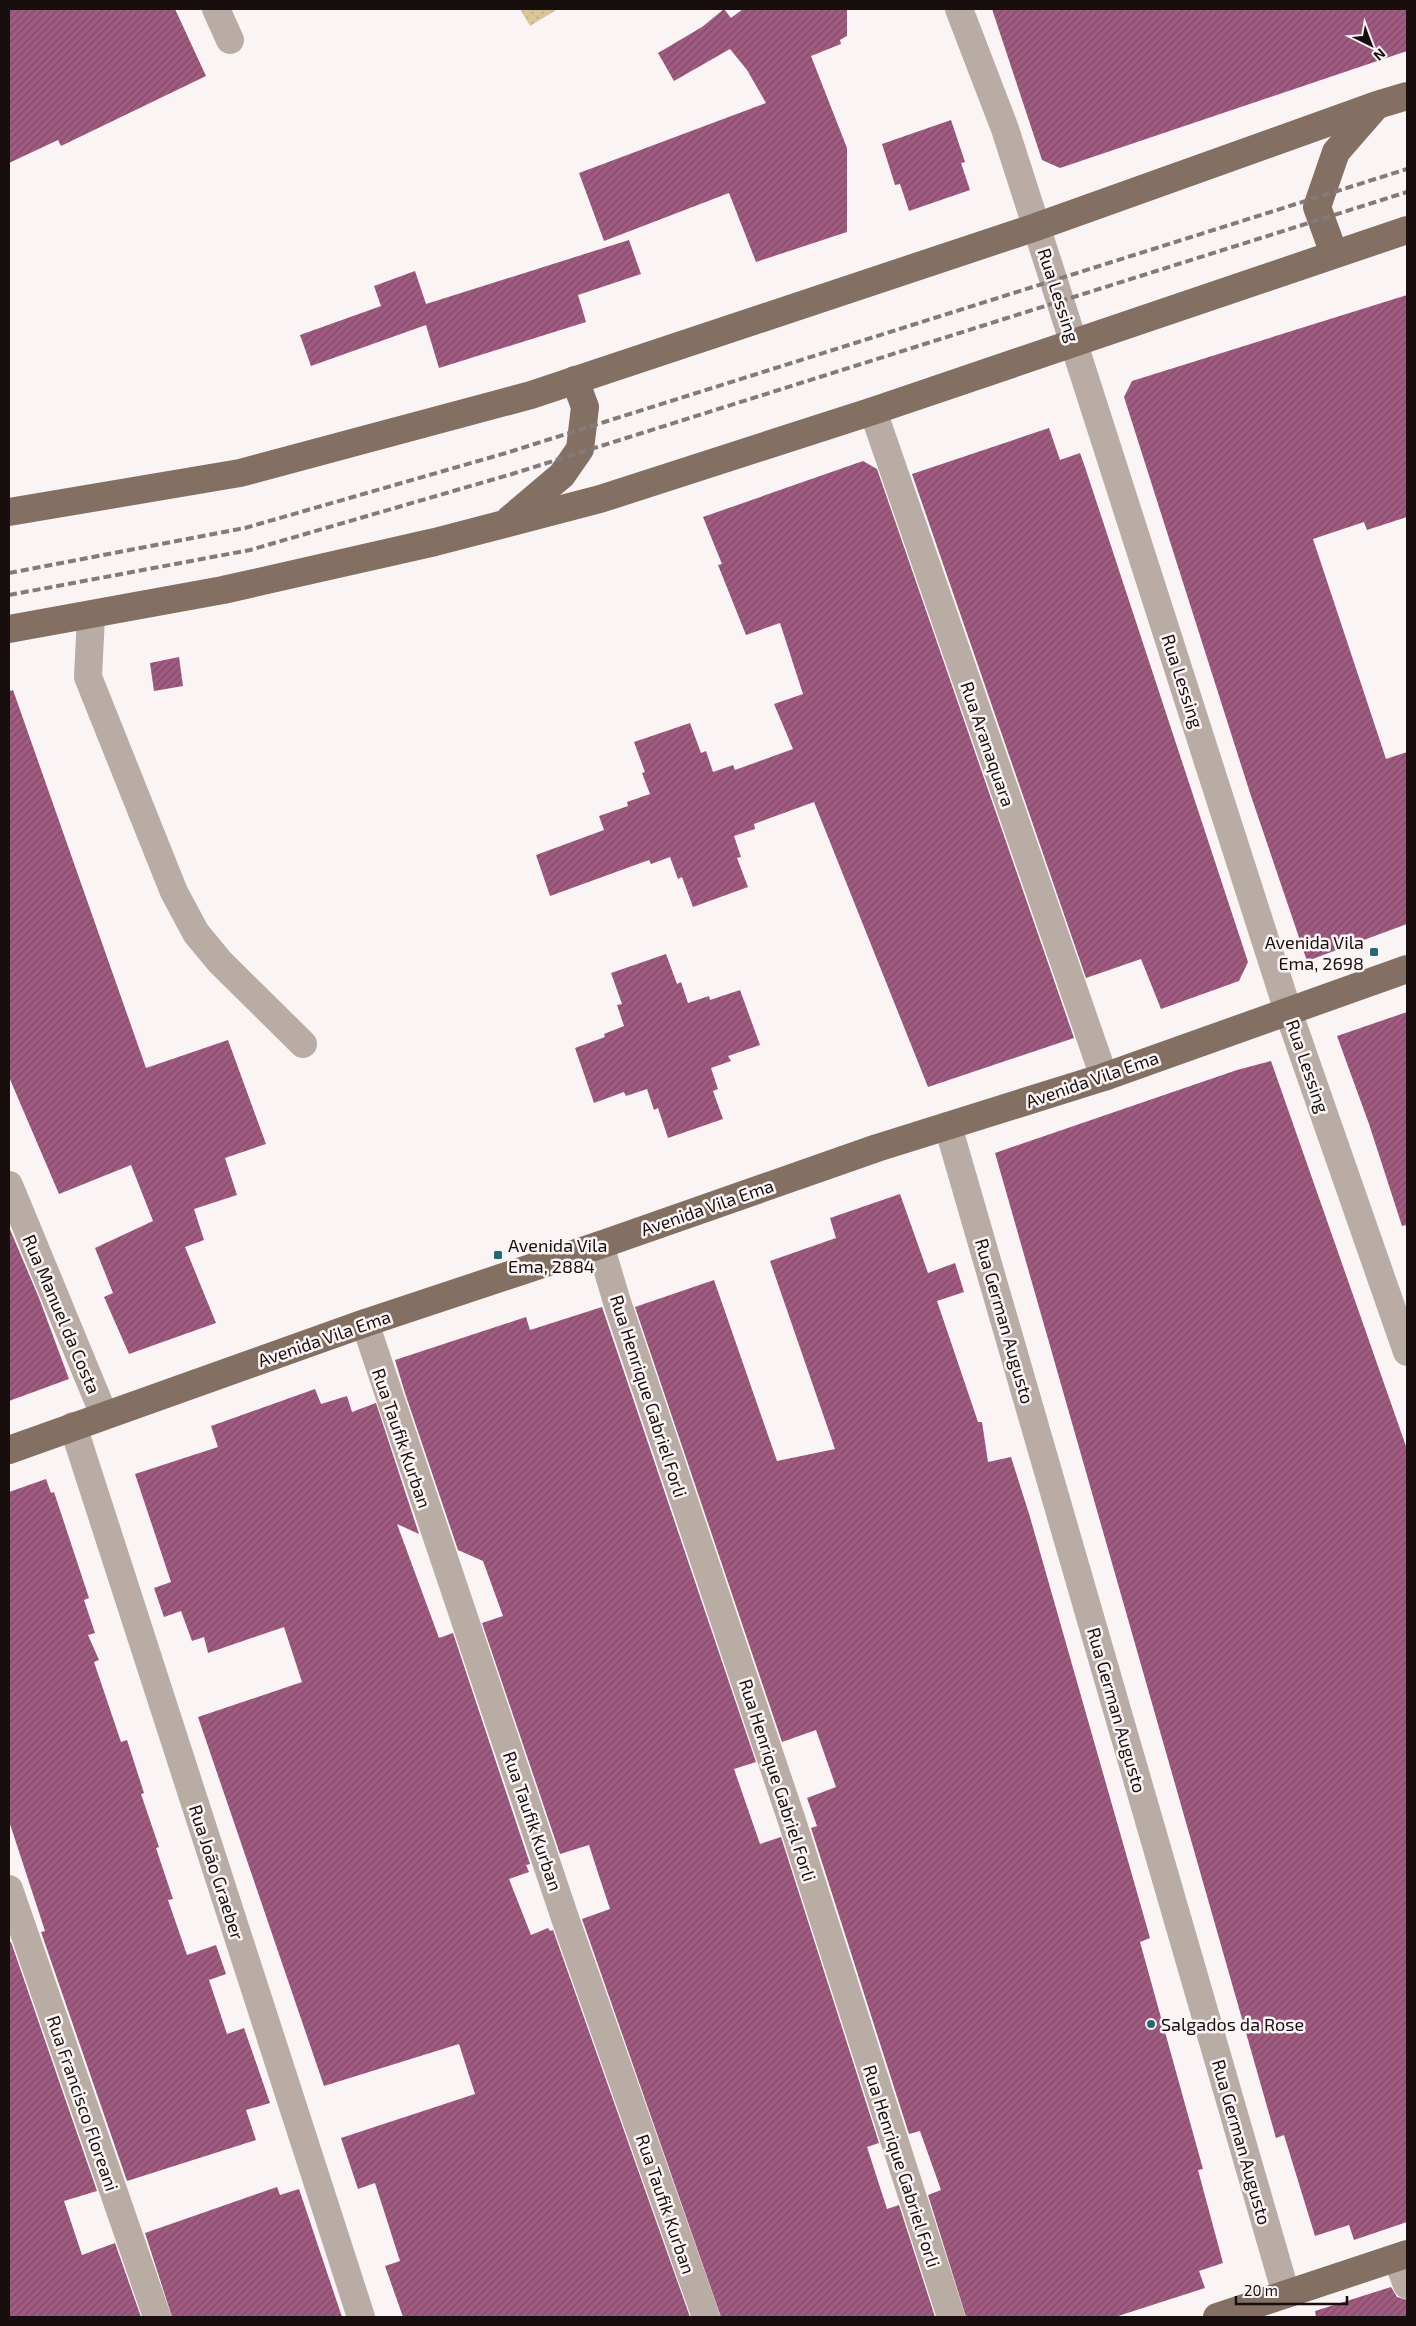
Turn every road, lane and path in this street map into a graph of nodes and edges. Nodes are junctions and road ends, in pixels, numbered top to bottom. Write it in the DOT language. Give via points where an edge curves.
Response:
graph roads {
  1 [pos="216,9"];
  2 [pos="959,9"];
  3 [pos="230,40"];
  4 [pos="1407,96"];
  5 [pos="1376,105"];
  6 [pos="1036,227"];
  7 [pos="1407,230"];
  8 [pos="1334,254"];
  9 [pos="1074,342"];
  10 [pos="575,380"];
  11 [pos="873,411"];
  12 [pos="9,512"];
  13 [pos="503,524"];
  14 [pos="91,616"];
  15 [pos="9,629"];
  16 [pos="1407,969"];
  17 [pos="1288,1011"];
  18 [pos="303,1044"];
  19 [pos="1104,1077"];
  20 [pos="948,1126"];
  21 [pos="9,1185"];
  22 [pos="600,1245"];
  23 [pos="364,1323"];
  24 [pos="1407,1352"];
  25 [pos="104,1415"];
  26 [pos="73,1426"];
  27 [pos="9,1450"];
  28 [pos="9,1889"];
  29 [pos="1402,2256"];
  30 [pos="1407,2285"];
  31 [pos="1286,2294"];
  32 [pos="157,2317"];
  33 [pos="361,2317"];
  34 [pos="706,2317"];
  35 [pos="951,2317"];
  36 [pos="1217,2317"];
  1 -- 3 [label="street"];
  2 -- 6 [label="street, Rua Lessing" via="1005,129"];
  4 -- 5 [label="main road"];
  5 -- 6 [label="main road"];
  5 -- 8 [label="main road" via="1336,152 1317,207"];
  6 -- 9 [label="street, Rua Lessing"];
  6 -- 10 [label="main road"];
  7 -- 8 [label="main road"];
  8 -- 9 [label="main road"];
  9 -- 11 [label="main road"];
  9 -- 17 [label="street, Rua Lessing"];
  10 -- 12 [label="main road" via="531,395 240,473"];
  10 -- 13 [label="main road" via="585,407 580,448 562,474"];
  11 -- 13 [label="main road" via="600,499"];
  11 -- 19 [label="street, Rua Aranaquara"];
  13 -- 14 [label="main road" via="223,590"];
  14 -- 15 [label="main road"];
  14 -- 18 [label="street" via="88,678 174,892 196,933 220,962"];
  16 -- 17 [label="main road, Avenida Vila Ema"];
  17 -- 19 [label="main road, Avenida Vila Ema"];
  17 -- 24 [label="street, Rua Lessing"];
  19 -- 20 [label="main road, Avenida Vila Ema"];
  20 -- 22 [label="main road, Avenida Vila Ema"];
  20 -- 31 [label="street, Rua German Augusto"];
  21 -- 25 [label="street, Rua Manuel da Costa"];
  22 -- 23 [label="main road, Avenida Vila Ema"];
  22 -- 35 [label="street, Rua Henrique Gabriel Forli" via="792,1821"];
  23 -- 25 [label="main road, Avenida Vila Ema"];
  23 -- 34 [label="street, Rua Taufik Kurban" via="562,1908"];
  25 -- 26 [label="main road, Avenida Vila Ema"];
  26 -- 27 [label="main road, Avenida Vila Ema"];
  26 -- 33 [label="street, Rua João Graeber"];
  28 -- 32 [label="street, Rua Francisco Floreani"];
  29 -- 30 [label="street"];
  29 -- 31 [label="main road"];
  31 -- 36 [label="main road"];
}
